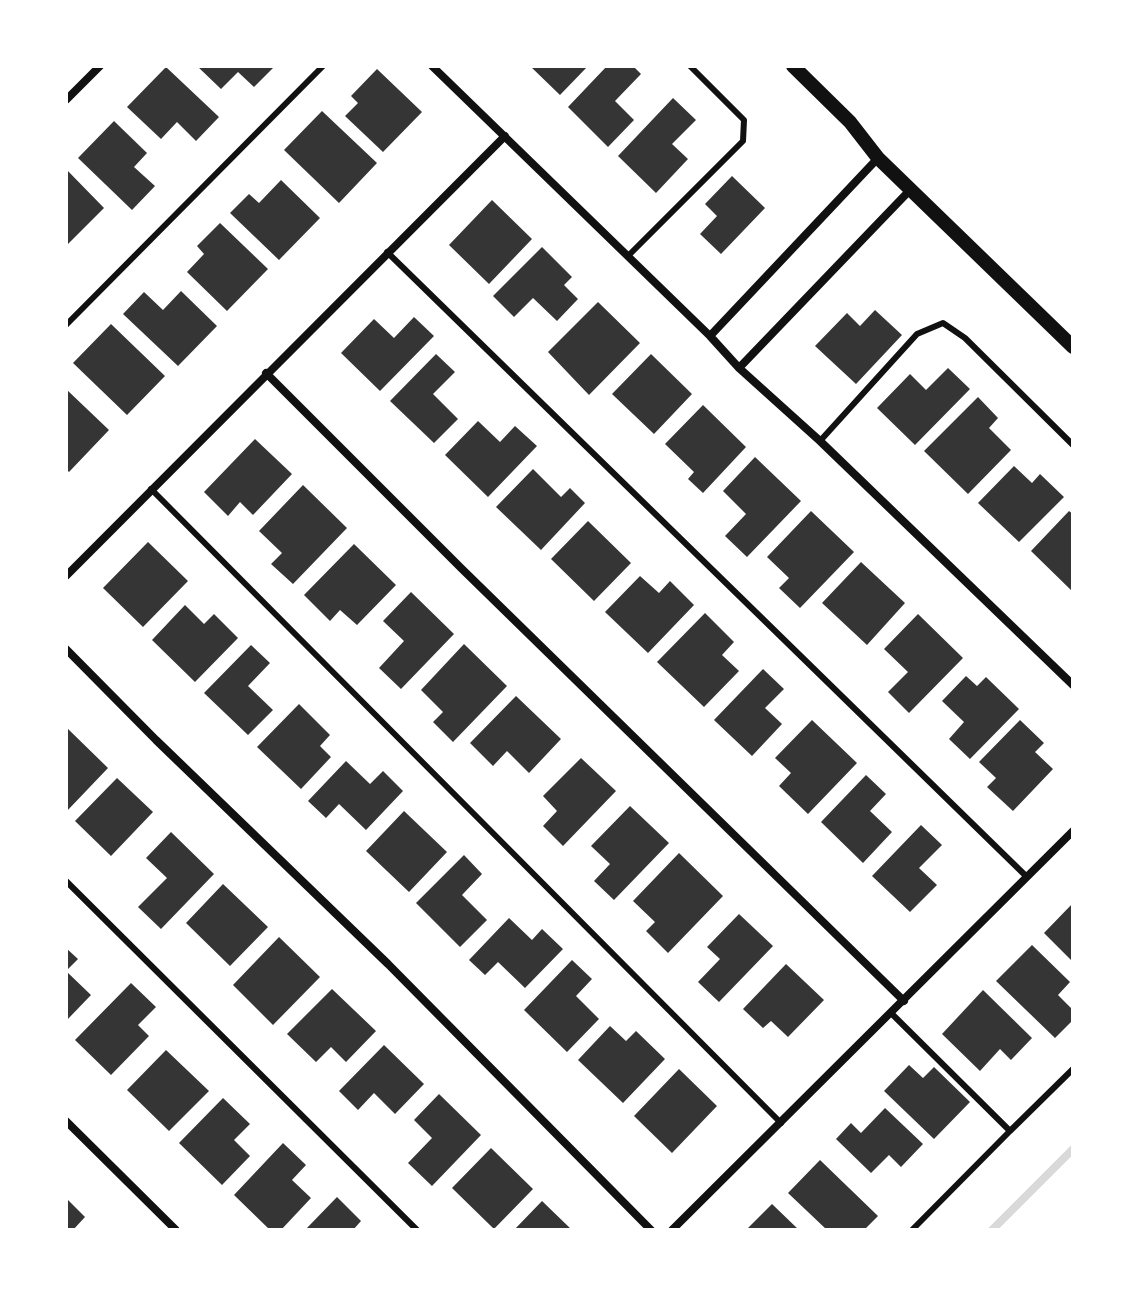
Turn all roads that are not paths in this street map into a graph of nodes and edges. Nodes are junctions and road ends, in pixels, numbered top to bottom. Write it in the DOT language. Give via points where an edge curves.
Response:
graph roads {
  1 [pos="100,66"];
  2 [pos="323,66"];
  3 [pos="432,66"];
  4 [pos="690,66"];
  5 [pos="793,66"];
  6 [pos="66,100"];
  7 [pos="505,136"];
  8 [pos="878,158"];
  9 [pos="911,189"];
  10 [pos="387,252"];
  11 [pos="628,256"];
  12 [pos="66,325"];
  13 [pos="710,336"];
  14 [pos="1073,347"];
  15 [pos="739,368"];
  16 [pos="266,373"];
  17 [pos="820,441"];
  18 [pos="1073,445"];
  19 [pos="151,489"];
  20 [pos="66,576"];
  21 [pos="66,649"];
  22 [pos="1073,685"];
  23 [pos="1073,831"];
  24 [pos="1027,877"];
  25 [pos="66,881"];
  26 [pos="904,1001"];
  27 [pos="891,1013"];
  28 [pos="1073,1069"];
  29 [pos="66,1121"];
  30 [pos="781,1123"];
  31 [pos="1010,1131"];
  32 [pos="176,1230"];
  33 [pos="417,1230"];
  34 [pos="651,1230"];
  35 [pos="672,1230"];
  36 [pos="912,1230"];
  1 -- 6 [label="street"];
  2 -- 12 [label="lane"];
  3 -- 7 [label="street"];
  4 -- 11 [label="lane" via="744,120 743,141"];
  5 -- 8 [label="street"];
  7 -- 10 [label="street"];
  7 -- 11 [label="street"];
  8 -- 9 [label="street"];
  8 -- 13 [label="street"];
  9 -- 14 [label="street"];
  9 -- 15 [label="street"];
  10 -- 16 [label="street"];
  10 -- 24 [label="lane"];
  11 -- 13 [label="street"];
  13 -- 15 [label="street"];
  15 -- 17 [label="street"];
  16 -- 19 [label="street"];
  16 -- 26 [label="street"];
  17 -- 18 [label="lane" via="917,334 943,323 965,338"];
  17 -- 22 [label="street"];
  19 -- 20 [label="street"];
  19 -- 30 [label="lane"];
  21 -- 34 [label="street"];
  23 -- 24 [label="street"];
  24 -- 26 [label="street"];
  25 -- 33 [label="lane"];
  26 -- 27 [label="street"];
  27 -- 30 [label="street"];
  27 -- 31 [label="lane"];
  28 -- 31 [label="lane"];
  29 -- 32 [label="street"];
  30 -- 35 [label="street"];
  31 -- 36 [label="lane"];
}
